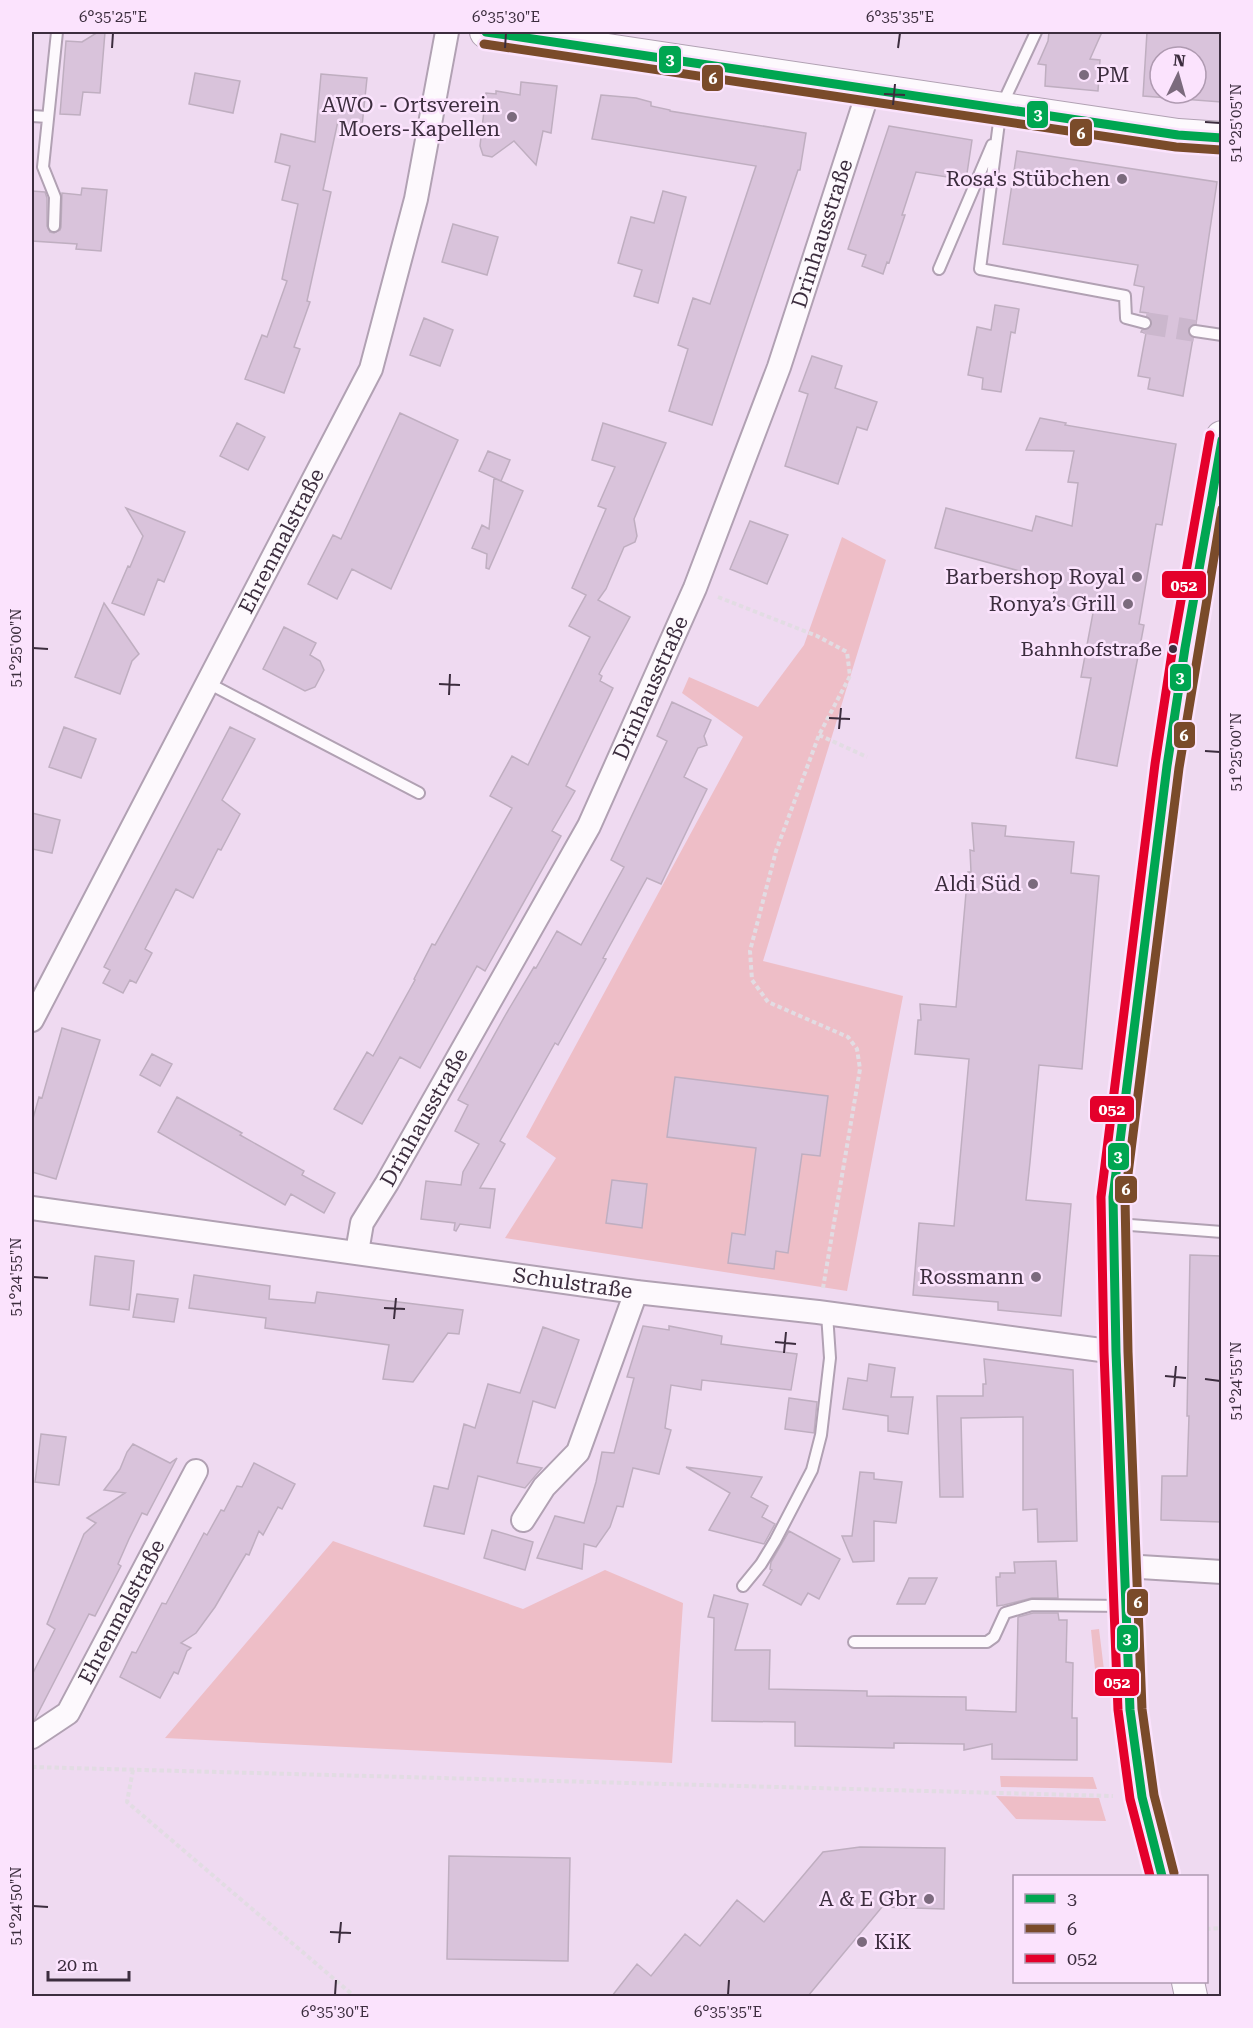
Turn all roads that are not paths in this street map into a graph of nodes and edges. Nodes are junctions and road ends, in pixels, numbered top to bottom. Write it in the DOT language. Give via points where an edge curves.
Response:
graph roads {
  1 [pos="57,32"];
  2 [pos="447,32"];
  3 [pos="486,32"];
  4 [pos="1036,32"];
  5 [pos="869,89"];
  6 [pos="32,116"];
  7 [pos="48,117"];
  8 [pos="999,120"];
  9 [pos="1221,138"];
  10 [pos="54,226"];
  11 [pos="939,269"];
  12 [pos="1144,323"];
  13 [pos="1195,331"];
  14 [pos="1221,335"];
  15 [pos="1221,437"];
  16 [pos="208,684"];
  17 [pos="419,794"];
  18 [pos="32,1020"];
  19 [pos="32,1208"];
  20 [pos="1114,1224"];
  21 [pos="1221,1232"];
  22 [pos="357,1252"];
  23 [pos="636,1292"];
  24 [pos="823,1313"];
  25 [pos="1116,1352"];
  26 [pos="196,1471"];
  27 [pos="523,1520"];
  28 [pos="1124,1566"];
  29 [pos="1221,1572"];
  30 [pos="743,1586"];
  31 [pos="1126,1606"];
  32 [pos="854,1642"];
  33 [pos="32,1737"];
  34 [pos="1162,1875"];
  1 -- 7 [label="lane"];
  2 -- 16 [label="street, Ehrenmalstraße" via="416,199 371,369"];
  3 -- 5 [label="main road"];
  4 -- 8 [label="lane"];
  5 -- 8 [label="main road"];
  5 -- 22 [label="street, Drinhausstraße" via="778,367 695,588 589,826 362,1223"];
  6 -- 7 [label="lane"];
  7 -- 10 [label="lane" via="44,167 55,197"];
  8 -- 9 [label="main road"];
  8 -- 11 [label="lane"];
  8 -- 12 [label="lane" via="980,269 1125,296 1126,318"];
  13 -- 14 [label="lane"];
  15 -- 20 [label="main road" via="1167,766 1113,1197"];
  16 -- 17 [label="lane"];
  16 -- 18 [label="street, Ehrenmalstraße"];
  19 -- 22 [label="street, Schulstraße"];
  20 -- 21 [label="lane"];
  20 -- 25 [label="main road"];
  22 -- 23 [label="street, Schulstraße"];
  23 -- 24 [label="street, Schulstraße"];
  23 -- 27 [label="street" via="578,1452 544,1487"];
  24 -- 25 [label="street, Schulstraße"];
  24 -- 30 [label="lane" via="830,1358 821,1435 812,1470 766,1557"];
  25 -- 28 [label="main road"];
  26 -- 33 [label="street, Ehrenmalstraße" via="68,1713"];
  28 -- 29 [label="street"];
  28 -- 31 [label="main road"];
  31 -- 32 [label="lane" via="1032,1605 1005,1613 994,1637 987,1642"];
  31 -- 34 [label="main road" via="1130,1710 1142,1797"];
}
